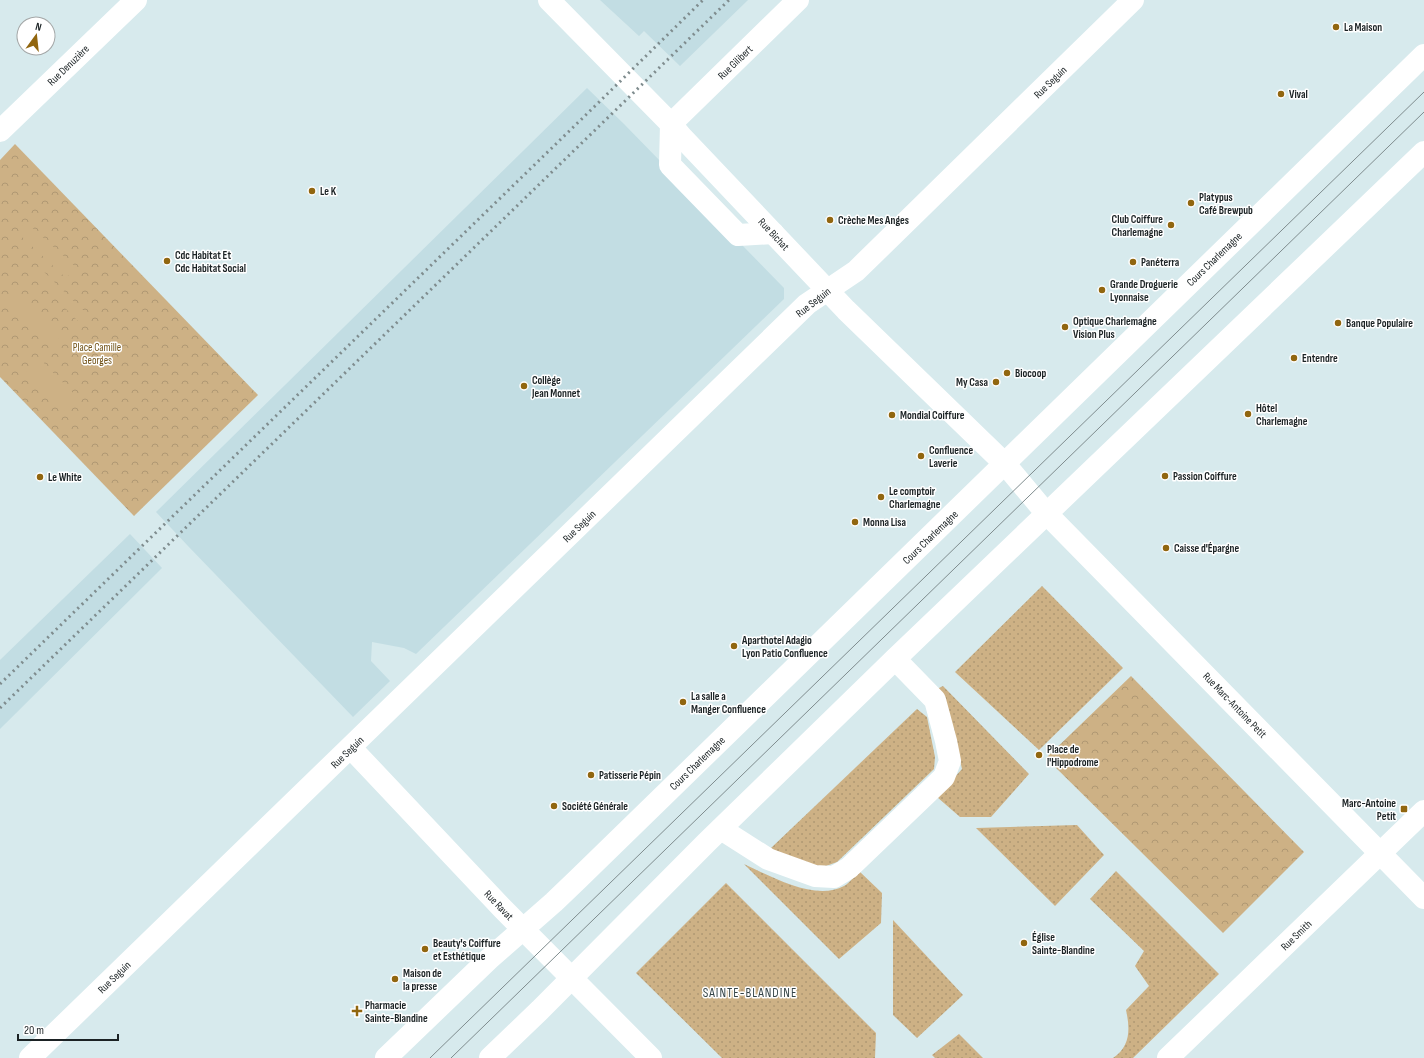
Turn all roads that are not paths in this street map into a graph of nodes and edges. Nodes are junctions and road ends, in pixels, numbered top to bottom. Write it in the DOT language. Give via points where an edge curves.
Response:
graph roads {
  1 [pos="136,0"];
  2 [pos="549,0"];
  3 [pos="798,0"];
  4 [pos="1133,0"];
  5 [pos="1424,55"];
  6 [pos="671,124"];
  7 [pos="0,131"];
  8 [pos="1424,152"];
  9 [pos="827,290"];
  10 [pos="1005,464"];
  11 [pos="1046,513"];
  12 [pos="895,659"];
  13 [pos="351,748"];
  14 [pos="1424,811"];
  15 [pos="721,829"];
  16 [pos="1380,853"];
  17 [pos="1424,898"];
  18 [pos="523,929"];
  19 [pos="572,978"];
  20 [pos="30,1058"];
  21 [pos="386,1058"];
  22 [pos="490,1058"];
  23 [pos="651,1058"];
  24 [pos="1168,1058"];
  1 -- 7 [label="street, Rue Denuzière"];
  2 -- 6 [label="street, Rue Bichat"];
  3 -- 6 [label="street, Rue Gilibert"];
  4 -- 9 [label="street, Rue Seguin" via="856,271"];
  5 -- 10 [label="street, Cours Charlemagne"];
  6 -- 9 [label="street, Rue Bichat"];
  8 -- 11 [label="street"];
  9 -- 10 [label="street, Rue Bichat"];
  9 -- 13 [label="street, Rue Seguin" via="807,304"];
  10 -- 11 [label="street"];
  10 -- 18 [label="street, Cours Charlemagne"];
  11 -- 12 [label="street"];
  11 -- 16 [label="street, Rue Marc-Antoine Petit"];
  12 -- 15 [label="street"];
  12 -- 15 [label="street" via="934,700 950,761 944,777 849,868 834,878 815,876 768,859"];
  13 -- 18 [label="street, Rue Ravat"];
  13 -- 20 [label="street, Rue Seguin"];
  14 -- 16 [label="street, Rue Smith"];
  15 -- 19 [label="street"];
  16 -- 17 [label="street, Rue Marc-Antoine Petit"];
  16 -- 24 [label="street, Rue Smith"];
  18 -- 19 [label="street, Rue Ravat"];
  18 -- 21 [label="street, Cours Charlemagne" via="489,958"];
  19 -- 22 [label="street"];
  19 -- 23 [label="street, Rue Ravat"];
}
